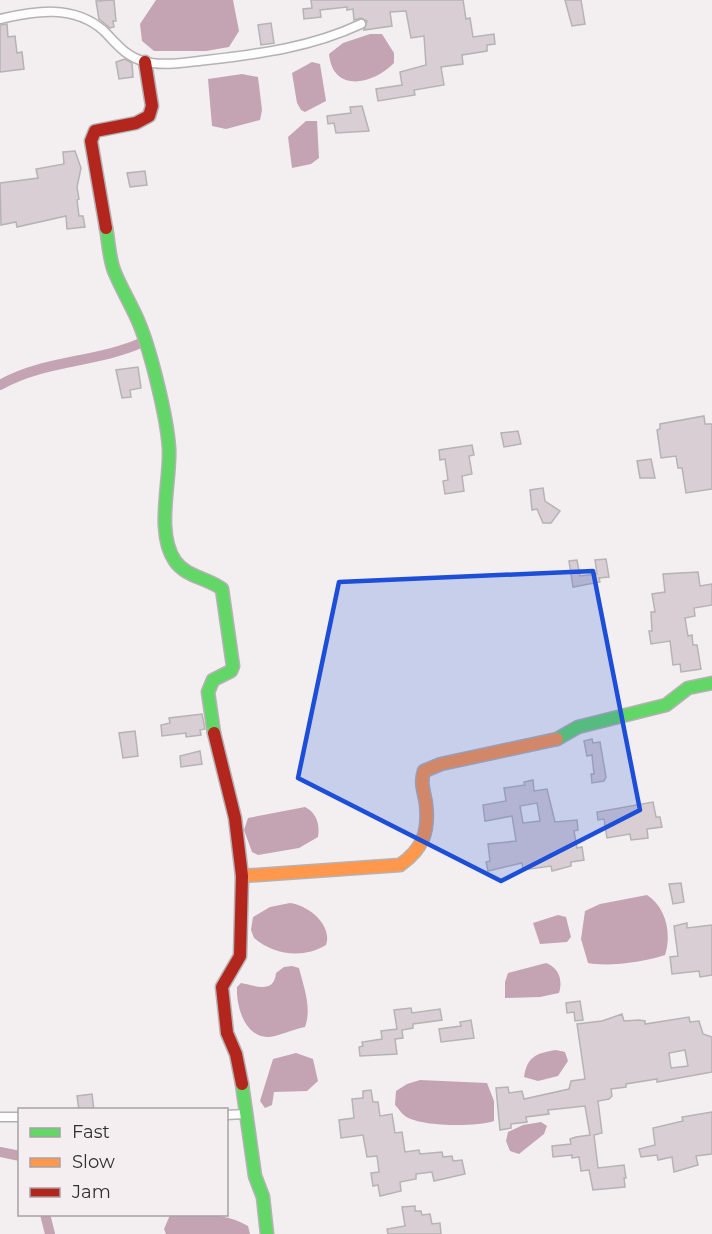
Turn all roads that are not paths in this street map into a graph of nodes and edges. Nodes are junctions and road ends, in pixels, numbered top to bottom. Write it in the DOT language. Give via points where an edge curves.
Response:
graph roads {
  1 [pos="0,19"];
  2 [pos="361,24"];
  3 [pos="145,62"];
  4 [pos="712,683"];
  5 [pos="242,876"];
  6 [pos="245,1114"];
  7 [pos="228,1115"];
  8 [pos="0,1117"];
  9 [pos="18,1117"];
  10 [pos="267,1234"];
  1 -- 3 [label="street" via="53,9 87,20 116,46"];
  2 -- 3 [label="street" via="315,42 252,56 184,63"];
  3 -- 5 [label="street" via="152,106 149,116 134,125 95,131 91,152 114,271 140,324 162,405 169,448 165,519 171,552 176,563 222,589 233,666 213,680 208,692"];
  4 -- 5 [label="street" via="688,688 666,705 650,711 578,727 548,742 424,771 421,780 426,805 425,831 417,853 400,865"];
  5 -- 6 [label="street" via="240,956 222,987 227,1033 236,1054"];
  6 -- 7 [label="street"];
  6 -- 10 [label="street" via="255,1176 266,1208"];
  8 -- 9 [label="street"];
}
